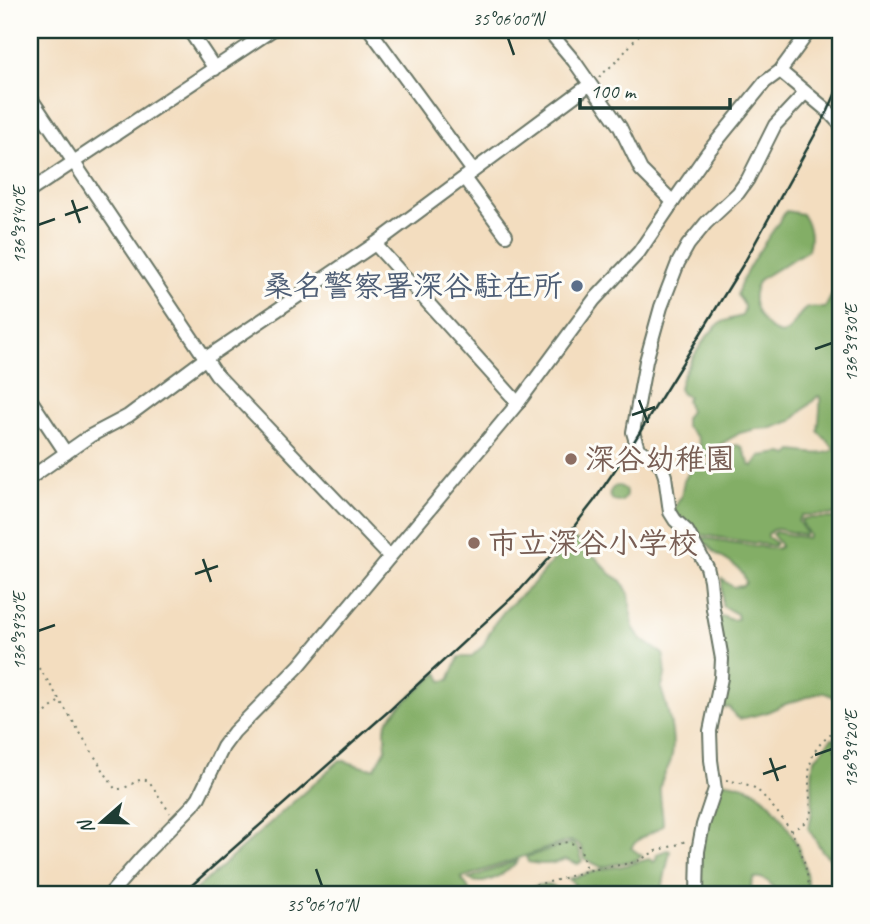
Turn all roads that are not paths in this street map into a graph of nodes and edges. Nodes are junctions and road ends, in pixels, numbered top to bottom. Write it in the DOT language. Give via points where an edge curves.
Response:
graph roads {
  1 [pos="189,30"];
  2 [pos="272,30"];
  3 [pos="370,30"];
  4 [pos="548,30"];
  5 [pos="810,30"];
  6 [pos="215,69"];
  7 [pos="780,71"];
  8 [pos="589,85"];
  9 [pos="805,93"];
  10 [pos="30,97"];
  11 [pos="840,124"];
  12 [pos="73,162"];
  13 [pos="469,175"];
  14 [pos="30,191"];
  15 [pos="673,202"];
  16 [pos="506,235"];
  17 [pos="375,244"];
  18 [pos="206,358"];
  19 [pos="30,400"];
  20 [pos="518,403"];
  21 [pos="66,453"];
  22 [pos="30,478"];
  23 [pos="389,556"];
  24 [pos="110,894"];
  25 [pos="697,894"];
  1 -- 6 [label="street"];
  2 -- 6 [label="street"];
  3 -- 13 [label="street"];
  4 -- 8 [label="street"];
  5 -- 7 [label="street"];
  6 -- 12 [label="street"];
  7 -- 9 [label="street"];
  7 -- 15 [label="street" via="765,82"];
  8 -- 13 [label="street"];
  8 -- 15 [label="street" via="620,127 641,170"];
  9 -- 11 [label="street"];
  9 -- 25 [label="street" via="775,125 738,193 706,223 678,263 646,361 633,432 638,449 661,466 670,512 687,530 709,574 722,659 710,731 715,789 698,851"];
  10 -- 12 [label="street"];
  12 -- 14 [label="street"];
  12 -- 18 [label="street"];
  13 -- 16 [label="street"];
  13 -- 17 [label="street"];
  15 -- 20 [label="street" via="639,252 594,300"];
  17 -- 18 [label="street"];
  17 -- 20 [label="street"];
  18 -- 21 [label="street" via="128,416"];
  18 -- 23 [label="street" via="216,374"];
  19 -- 21 [label="street"];
  20 -- 23 [label="street"];
  21 -- 22 [label="street"];
  23 -- 24 [label="street" via="299,666 234,732 199,797"];
}
